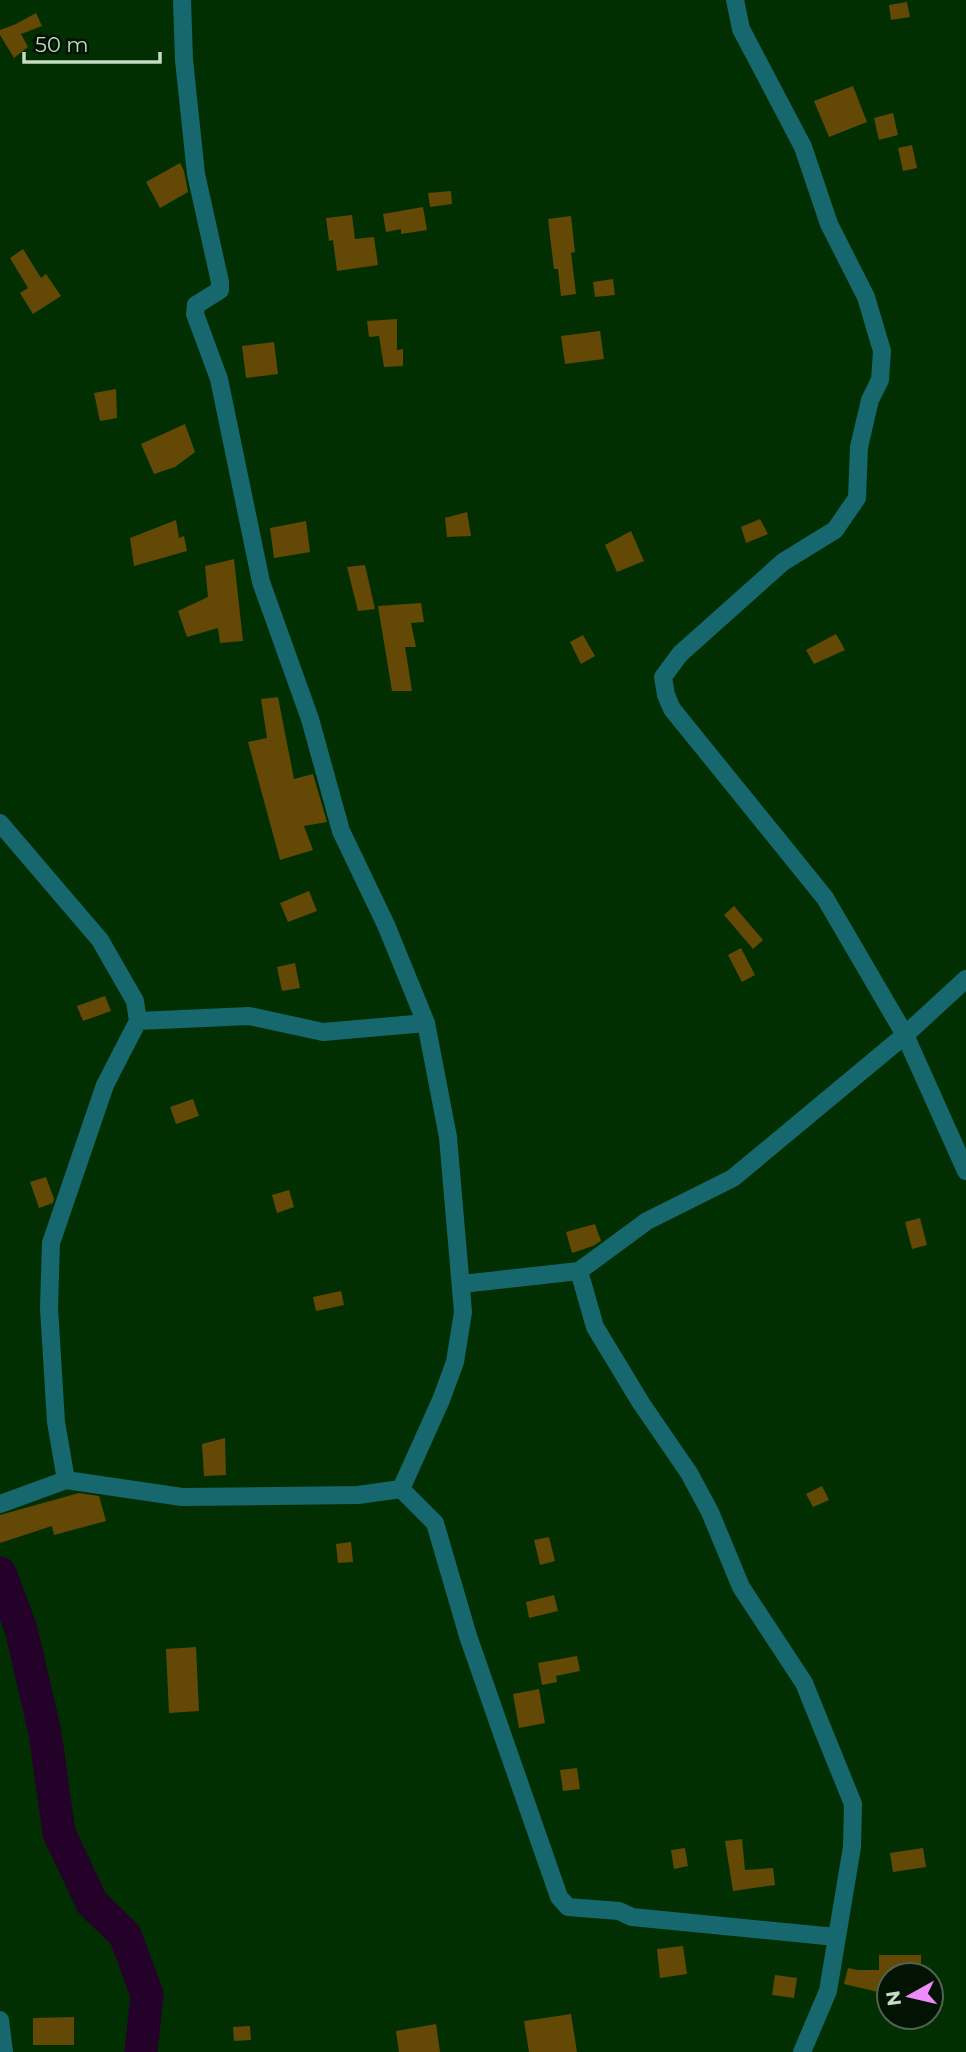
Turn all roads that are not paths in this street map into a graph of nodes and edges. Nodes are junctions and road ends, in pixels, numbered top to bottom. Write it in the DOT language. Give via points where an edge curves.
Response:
graph roads {
  1 [pos="182,0"];
  2 [pos="735,0"];
  3 [pos="0,823"];
  4 [pos="966,979"];
  5 [pos="138,1021"];
  6 [pos="426,1023"];
  7 [pos="905,1035"];
  8 [pos="966,1171"];
  9 [pos="579,1271"];
  10 [pos="462,1284"];
  11 [pos="66,1480"];
  12 [pos="401,1489"];
  13 [pos="0,1504"];
  14 [pos="836,1937"];
  15 [pos="0,2020"];
  16 [pos="4,2052"];
  17 [pos="802,2052"];
  1 -- 6 [label="street" via="196,174 220,282 220,290 196,304 195,314 219,379 261,582 310,719 341,831"];
  2 -- 7 [label="street" via="741,29 803,147 828,224 866,297 882,351 880,380 870,400 859,447 857,498 835,530 783,562 680,654 663,677 672,709 825,898"];
  3 -- 5 [label="street" via="100,940 135,1001"];
  4 -- 7 [label="street"];
  5 -- 6 [label="street" via="249,1016 323,1032"];
  5 -- 11 [label="street" via="106,1085 51,1243 55,1422"];
  6 -- 10 [label="street" via="448,1137"];
  7 -- 8 [label="street"];
  7 -- 9 [label="street" via="733,1178 647,1221"];
  9 -- 10 [label="street"];
  9 -- 14 [label="street" via="595,1327 689,1473 741,1587 804,1683 853,1804 852,1847"];
  10 -- 12 [label="street" via="455,1362"];
  11 -- 12 [label="street" via="182,1497 358,1495"];
  11 -- 13 [label="street"];
  12 -- 14 [label="street" via="435,1523 468,1636 559,1898 568,1907 619,1911 632,1917"];
  14 -- 17 [label="street" via="828,1991"];
  15 -- 16 [label="street"];
}
